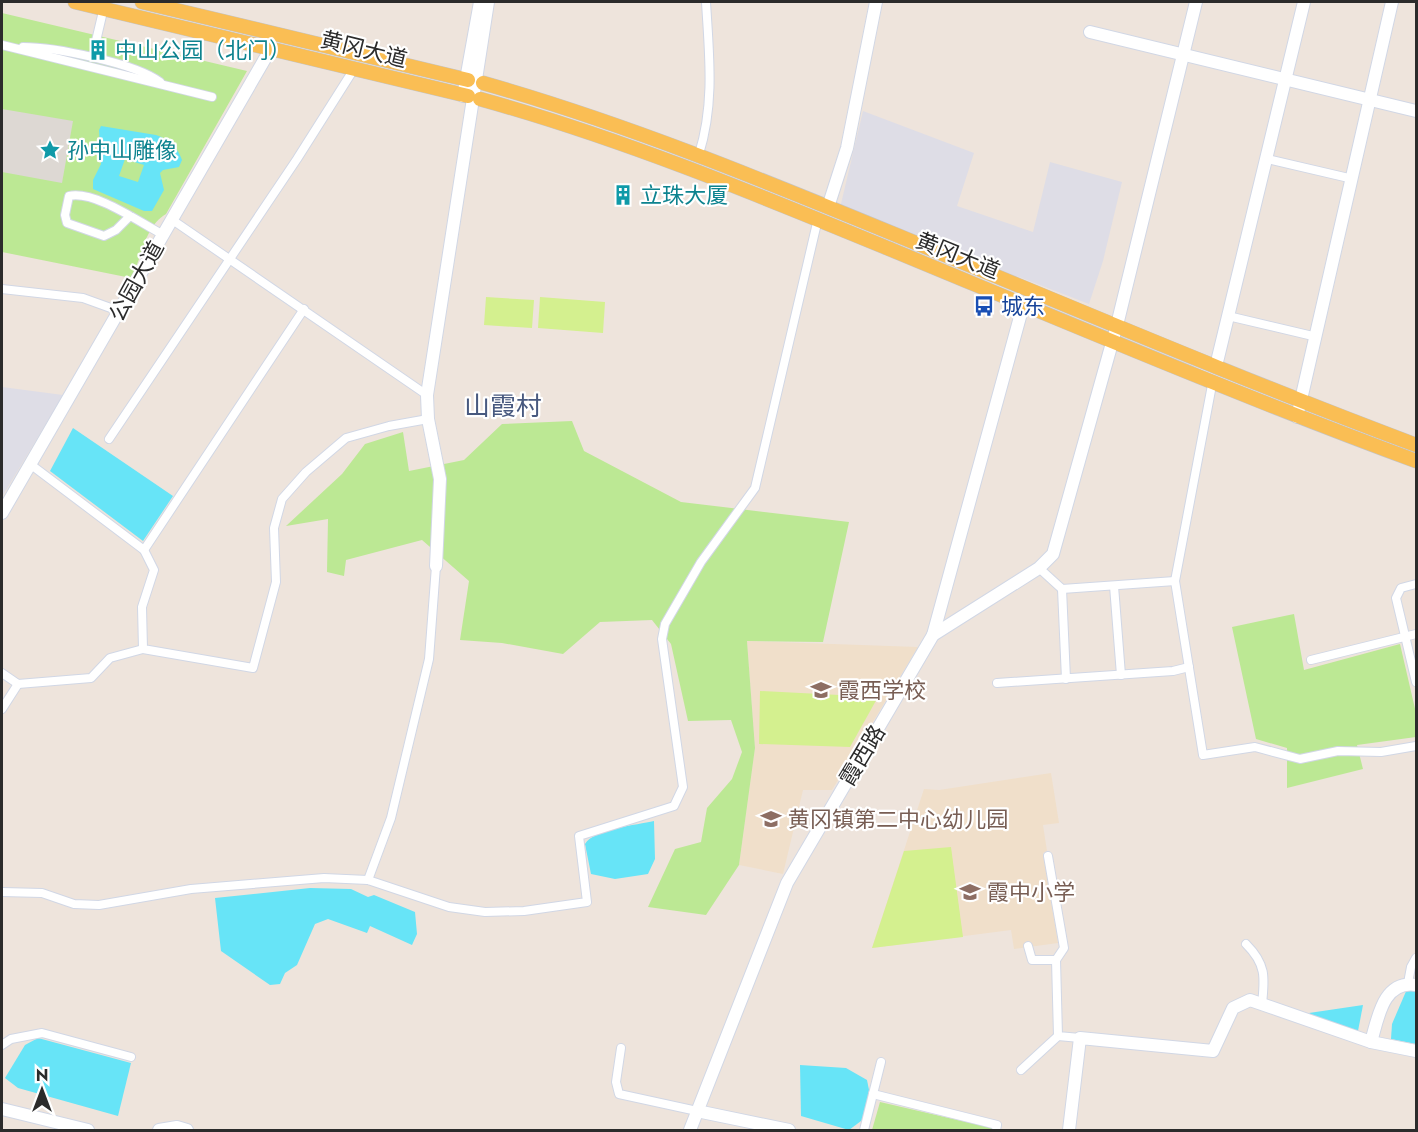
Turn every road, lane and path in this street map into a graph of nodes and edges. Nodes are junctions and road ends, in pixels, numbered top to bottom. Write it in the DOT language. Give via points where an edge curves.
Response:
graph roads {
  1 [pos="75,2"];
  2 [pos="142,2"];
  3 [pos="480,2"];
  4 [pos="488,2"];
  5 [pos="706,2"];
  6 [pos="876,2"];
  7 [pos="1196,2"];
  8 [pos="1304,2"];
  9 [pos="1392,2"];
  10 [pos="104,6"];
  11 [pos="1090,32"];
  12 [pos="96,41"];
  13 [pos="6,46"];
  14 [pos="270,50"];
  15 [pos="1183,53"];
  16 [pos="354,69"];
  17 [pos="1286,79"];
  18 [pos="468,80"];
  19 [pos="483,83"];
  20 [pos="212,97"];
  21 [pos="471,97"];
  22 [pos="1371,100"];
  23 [pos="1416,111"];
  24 [pos="699,154"];
  25 [pos="1267,159"];
  26 [pos="1353,179"];
  27 [pos="828,207"];
  28 [pos="129,216"];
  29 [pos="171,219"];
  30 [pos="817,223"];
  31 [pos="162,234"];
  32 [pos="229,258"];
  33 [pos="2,290"];
  34 [pos="1023,306"];
  35 [pos="304,309"];
  36 [pos="119,311"];
  37 [pos="1228,316"];
  38 [pos="1317,337"];
  39 [pos="1216,366"];
  40 [pos="1212,385"];
  41 [pos="427,395"];
  42 [pos="1297,417"];
  43 [pos="428,419"];
  44 [pos="109,439"];
  45 [pos="1416,445"];
  46 [pos="1416,461"];
  47 [pos="30,464"];
  48 [pos="2,513"];
  49 [pos="144,550"];
  50 [pos="436,566"];
  51 [pos="1039,568"];
  52 [pos="1175,581"];
  53 [pos="1416,584"];
  54 [pos="1114,586"];
  55 [pos="1062,589"];
  56 [pos="1416,634"];
  57 [pos="933,635"];
  58 [pos="1405,637"];
  59 [pos="143,649"];
  60 [pos="1311,660"];
  61 [pos="1189,667"];
  62 [pos="2,673"];
  63 [pos="1121,675"];
  64 [pos="1066,679"];
  65 [pos="1416,682"];
  66 [pos="996,683"];
  67 [pos="18,684"];
  68 [pos="2,709"];
  69 [pos="1416,746"];
  70 [pos="1048,856"];
  71 [pos="368,880"];
  72 [pos="2,892"];
  73 [pos="1246,944"];
  74 [pos="1028,946"];
  75 [pos="1416,958"];
  76 [pos="1056,960"];
  77 [pos="1412,984"];
  78 [pos="1262,1004"];
  79 [pos="1058,1036"];
  80 [pos="1080,1038"];
  81 [pos="1371,1042"];
  82 [pos="2,1045"];
  83 [pos="621,1048"];
  84 [pos="1416,1051"];
  85 [pos="131,1057"];
  86 [pos="881,1062"];
  87 [pos="1021,1070"];
  88 [pos="873,1094"];
  89 [pos="2,1109"];
  90 [pos="697,1111"];
  91 [pos="88,1131"];
  92 [pos="159,1131"];
  93 [pos="187,1131"];
  94 [pos="690,1131"];
  95 [pos="789,1131"];
  96 [pos="864,1131"];
  97 [pos="996,1131"];
  98 [pos="1069,1131"];
  1 -- 21 [label="main road, 黄冈大道"];
  2 -- 18 [label="main road, 黄冈大道"];
  3 -- 21 [label="street"];
  4 -- 21 [label="street"];
  5 -- 24 [label="street" via="711,87"];
  6 -- 27 [label="street" via="847,148"];
  7 -- 15 [label="street, 霞西路"];
  8 -- 17 [label="street"];
  9 -- 22 [label="street"];
  10 -- 12 [label="street"];
  11 -- 15 [label="street"];
  13 -- 20 [label="street" via="37,47 92,58 151,75 164,86"];
  14 -- 29 [label="street, 公园大道"];
  15 -- 17 [label="street"];
  15 -- 51 [label="street, 霞西路" via="1117,325 1053,554"];
  16 -- 32 [label="street"];
  17 -- 22 [label="street"];
  17 -- 25 [label="street"];
  19 -- 45 [label="main road, 黄冈大道" via="567,107 729,166"];
  21 -- 41 [label="street"];
  21 -- 46 [label="main road, 黄冈大道" via="564,122 723,180 1306,420"];
  22 -- 23 [label="street"];
  22 -- 26 [label="street"];
  25 -- 26 [label="street"];
  25 -- 37 [label="street"];
  26 -- 38 [label="street"];
  28 -- 28 [label="street" via="117,230 104,236 67,223 65,215 69,196 82,194"];
  28 -- 31 [label="street"];
  29 -- 31 [label="street, 公园大道"];
  29 -- 32 [label="street"];
  30 -- 71 [label="street" via="754,488 701,562 665,624 662,639 683,788 674,806 579,836 587,902 485,912 449,907"];
  31 -- 36 [label="street, 公园大道"];
  32 -- 35 [label="street"];
  32 -- 44 [label="street"];
  33 -- 36 [label="street" via="82,298"];
  34 -- 57 [label="street"];
  35 -- 41 [label="street"];
  35 -- 49 [label="street"];
  36 -- 47 [label="street, 公园大道"];
  37 -- 38 [label="street"];
  37 -- 39 [label="street"];
  38 -- 42 [label="street"];
  40 -- 52 [label="street"];
  41 -- 43 [label="street"];
  43 -- 50 [label="street" via="440,478"];
  43 -- 59 [label="street" via="346,438 306,472 282,500 274,528 276,582 253,668"];
  47 -- 48 [label="street, 公园大道"];
  47 -- 49 [label="street"];
  49 -- 59 [label="street" via="154,570 142,607"];
  50 -- 71 [label="street" via="429,659 391,818"];
  51 -- 55 [label="street"];
  51 -- 57 [label="street, 霞西路"];
  52 -- 54 [label="street"];
  52 -- 61 [label="street"];
  53 -- 58 [label="street" via="1401,588 1396,598"];
  54 -- 55 [label="street"];
  54 -- 63 [label="street"];
  55 -- 64 [label="street"];
  56 -- 58 [label="street"];
  57 -- 90 [label="street, 霞西路" via="787,883"];
  58 -- 60 [label="street"];
  58 -- 65 [label="street"];
  59 -- 67 [label="street" via="110,658 91,678"];
  61 -- 63 [label="street"];
  61 -- 69 [label="street" via="1203,755 1255,747 1300,759 1338,751 1382,752"];
  62 -- 67 [label="street"];
  63 -- 64 [label="street"];
  64 -- 66 [label="street"];
  67 -- 68 [label="street"];
  70 -- 76 [label="street" via="1064,948"];
  71 -- 72 [label="street" via="280,879 99,905 74,904 42,893"];
  73 -- 78 [label="street" via="1259,957 1262,967"];
  74 -- 76 [label="street" via="1032,960"];
  75 -- 77 [label="street" via="1411,967"];
  76 -- 79 [label="street"];
  77 -- 81 [label="street" via="1397,987 1384,998"];
  78 -- 80 [label="street" via="1250,1000 1233,1008 1213,1051"];
  78 -- 81 [label="street"];
  79 -- 80 [label="street"];
  79 -- 87 [label="street"];
  80 -- 98 [label="street"];
  81 -- 84 [label="street"];
  82 -- 85 [label="street" via="11,1039 42,1033"];
  83 -- 90 [label="street" via="616,1082 620,1094"];
  86 -- 88 [label="street"];
  88 -- 96 [label="street"];
  88 -- 97 [label="street" via="997,1125"];
  89 -- 91 [label="street"];
  90 -- 94 [label="street, 霞西路"];
  90 -- 95 [label="street"];
  92 -- 93 [label="street" via="177,1127"];
}
